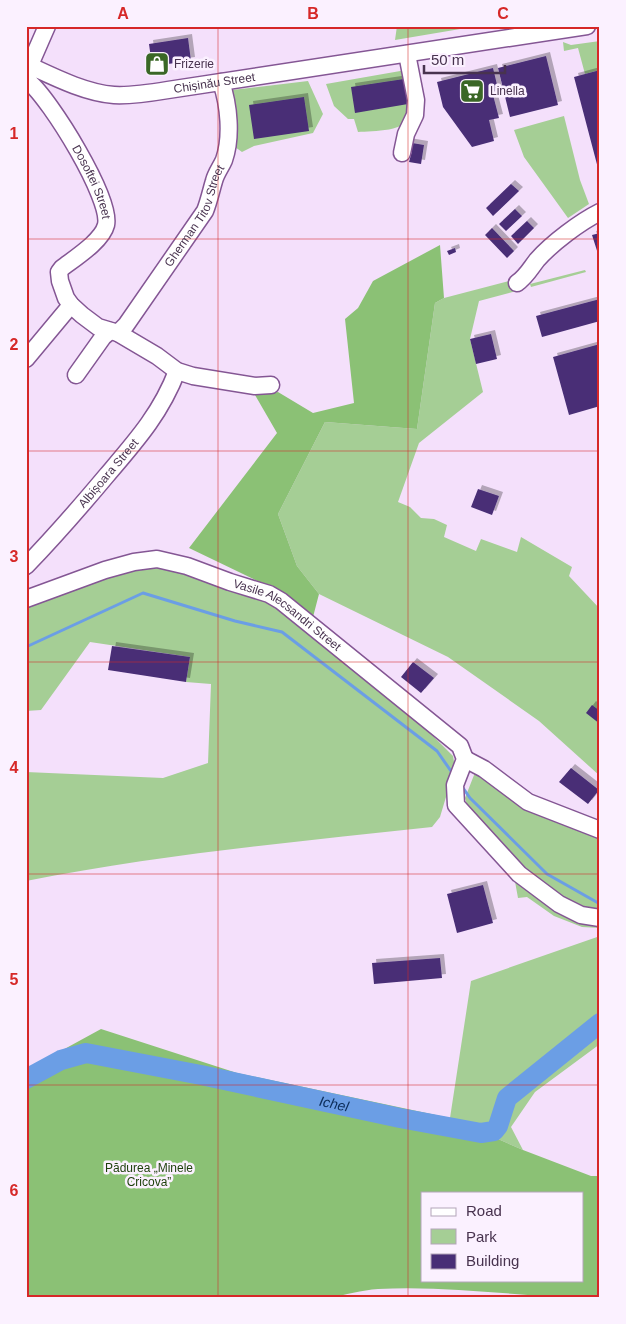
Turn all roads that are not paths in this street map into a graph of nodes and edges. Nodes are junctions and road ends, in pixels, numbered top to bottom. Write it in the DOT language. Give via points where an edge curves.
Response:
graph roads {
  1 [pos="47,26"];
  2 [pos="587,26"];
  3 [pos="408,54"];
  4 [pos="28,65"];
  5 [pos="221,82"];
  6 [pos="28,86"];
  7 [pos="402,153"];
  8 [pos="600,212"];
  9 [pos="516,283"];
  10 [pos="71,306"];
  11 [pos="114,332"];
  12 [pos="26,360"];
  13 [pos="177,371"];
  14 [pos="76,375"];
  15 [pos="271,385"];
  16 [pos="26,566"];
  17 [pos="26,598"];
  18 [pos="460,772"];
  19 [pos="600,830"];
  20 [pos="600,918"];
  1 -- 4 [label="street"];
  2 -- 3 [label="street, Chișinău Street"];
  3 -- 5 [label="street, Chișinău Street"];
  3 -- 7 [label="street" via="416,100 415,115"];
  4 -- 5 [label="street, Chișinău Street" via="112,95"];
  4 -- 6 [label="street"];
  5 -- 11 [label="street, Gherman Titov Street" via="228,119 227,147 205,211 126,324"];
  6 -- 10 [label="street, Dosoftei Street" via="42,96 80,154 98,193 106,221 101,235 59,272 61,286"];
  8 -- 9 [label="street" via="564,236 538,260 524,279"];
  10 -- 11 [label="street" via="95,325"];
  10 -- 12 [label="street"];
  11 -- 13 [label="street"];
  11 -- 14 [label="street, Gherman Titov Street" via="103,337"];
  13 -- 15 [label="street" via="255,386"];
  13 -- 16 [label="street, Albișoara Street" via="162,404 139,438 62,529"];
  17 -- 18 [label="street, Vasile Alecsandri Street" via="105,570 157,559 188,566 269,594 460,746"];
  18 -- 19 [label="street" via="484,769 528,802"];
  18 -- 20 [label="street" via="456,806 519,874 559,904 581,915"];
}
